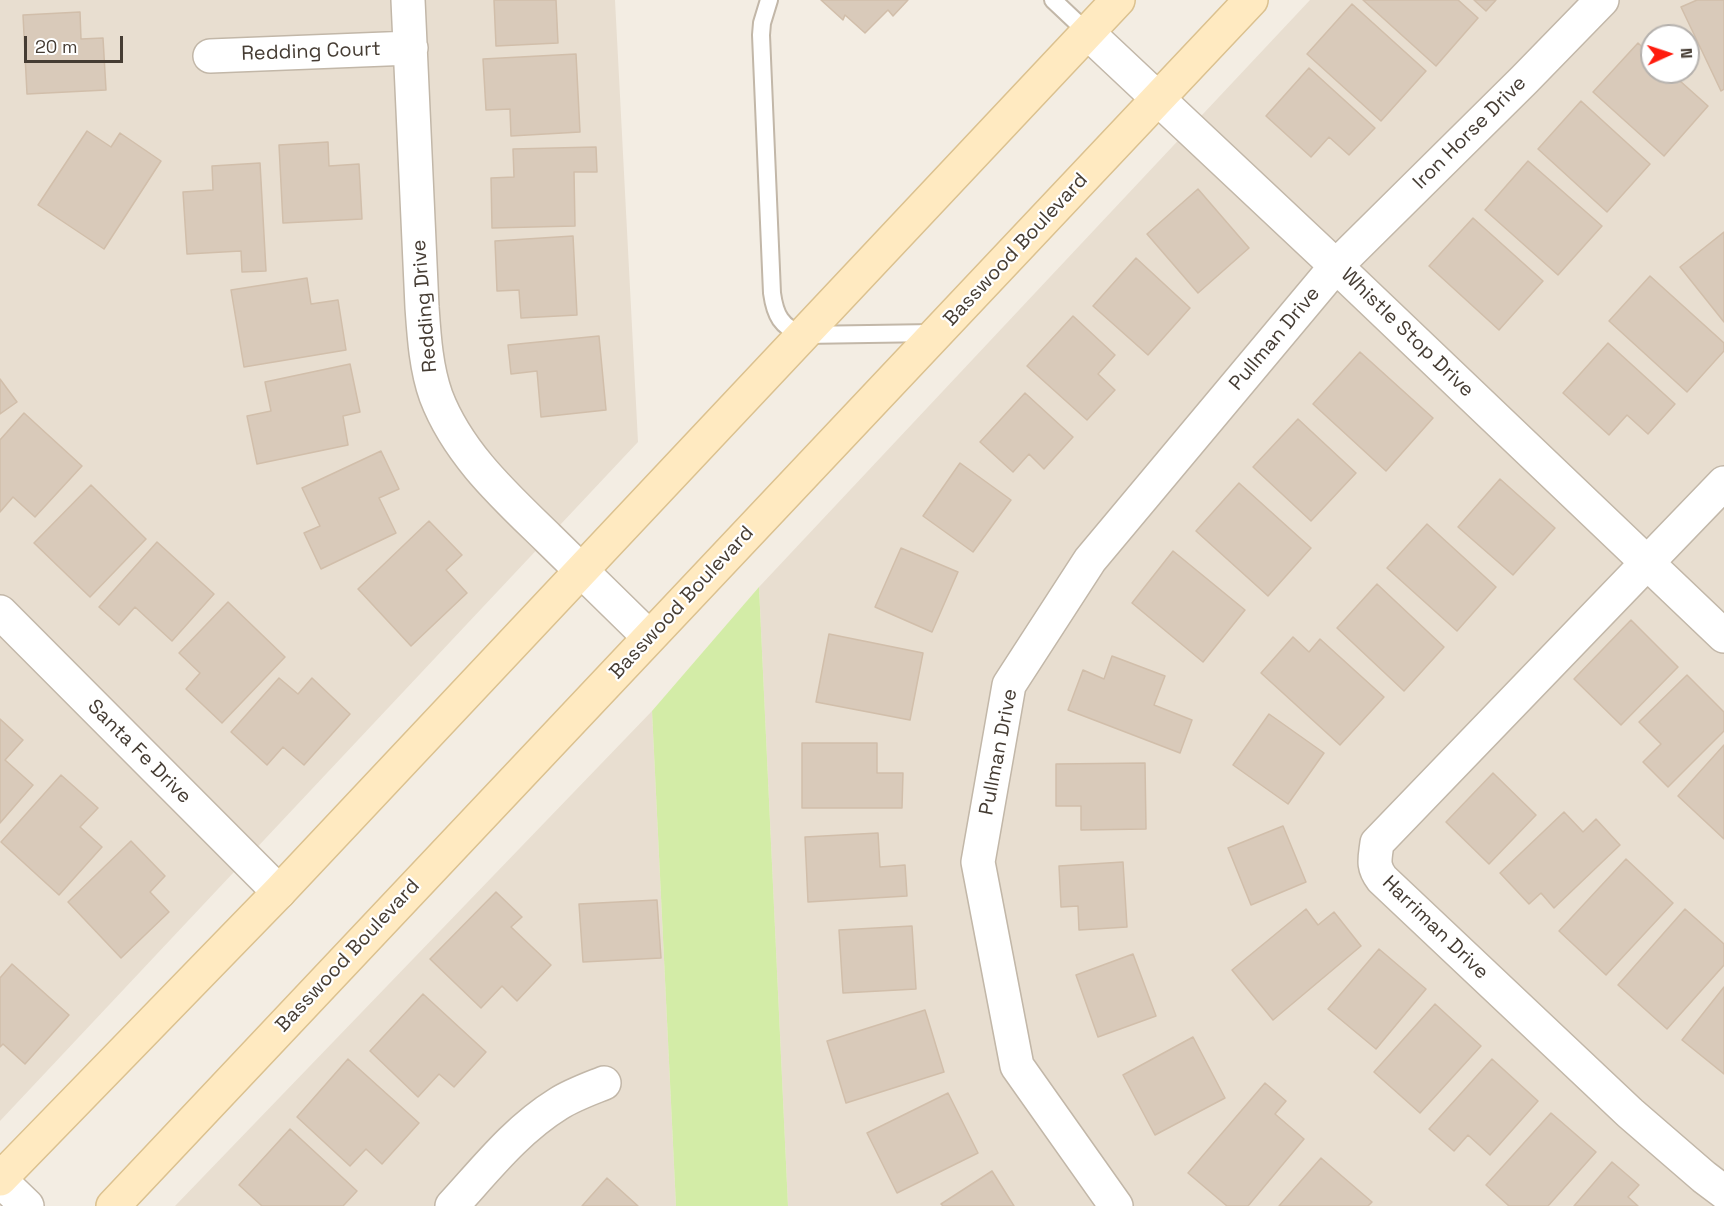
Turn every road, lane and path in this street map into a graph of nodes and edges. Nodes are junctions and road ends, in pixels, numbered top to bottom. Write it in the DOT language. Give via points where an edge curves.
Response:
graph roads {
  1 [pos="408,0"];
  2 [pos="769,0"];
  3 [pos="1053,0"];
  4 [pos="1118,0"];
  5 [pos="1251,0"];
  6 [pos="1602,0"];
  7 [pos="1088,33"];
  8 [pos="411,48"];
  9 [pos="210,56"];
  10 [pos="1158,99"];
  11 [pos="1336,266"];
  12 [pos="936,333"];
  13 [pos="803,335"];
  14 [pos="1724,483"];
  15 [pos="1646,562"];
  16 [pos="581,570"];
  17 [pos="0,612"];
  18 [pos="1724,636"];
  19 [pos="649,637"];
  20 [pos="279,892"];
  21 [pos="604,1083"];
  22 [pos="0,1180"];
  23 [pos="1724,1192"];
  24 [pos="27,1206"];
  25 [pos="113,1206"];
  26 [pos="452,1206"];
  27 [pos="1116,1206"];
  1 -- 8 [label="street, Redding Drive"];
  2 -- 13 [label="lane" via="761,35 772,293 778,317 792,331"];
  3 -- 7 [label="lane"];
  4 -- 7 [label="main road"];
  5 -- 10 [label="main road, Basswood Boulevard"];
  6 -- 11 [label="street, Iron Horse Drive"];
  7 -- 10 [label="street, Whistle Stop Drive"];
  7 -- 13 [label="main road"];
  8 -- 9 [label="street, Redding Court"];
  8 -- 16 [label="street, Redding Drive" via="424,340 436,395 446,419 474,461"];
  10 -- 11 [label="street, Whistle Stop Drive"];
  10 -- 12 [label="main road, Basswood Boulevard"];
  11 -- 15 [label="street, Whistle Stop Drive"];
  11 -- 27 [label="street, Pullman Drive" via="1090,560 1009,685 978,862 1017,1066"];
  12 -- 13 [label="lane"];
  12 -- 19 [label="main road, Basswood Boulevard"];
  13 -- 16 [label="main road"];
  14 -- 15 [label="street, Harriman Drive"];
  15 -- 18 [label="street, Whistle Stop Drive"];
  15 -- 23 [label="street, Harriman Drive" via="1377,843 1376,871 1630,1113"];
  16 -- 19 [label="street, Redding Drive"];
  16 -- 20 [label="main road"];
  17 -- 20 [label="street, Santa Fe Drive"];
  19 -- 25 [label="main road, Basswood Boulevard"];
  20 -- 22 [label="main road"];
  21 -- 26 [label="street" via="560,1102 521,1131"];
  22 -- 24 [label="street"];
}
